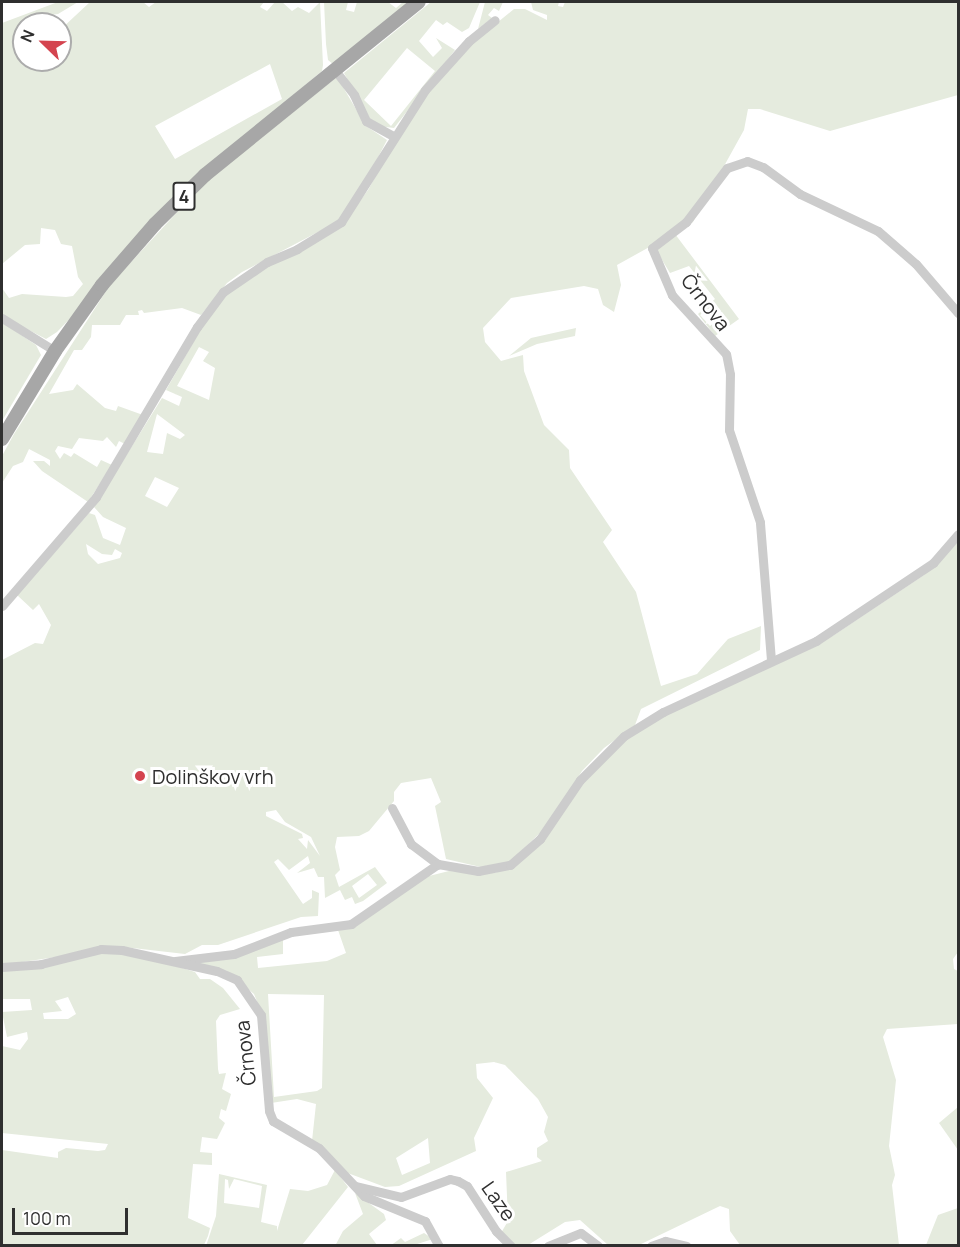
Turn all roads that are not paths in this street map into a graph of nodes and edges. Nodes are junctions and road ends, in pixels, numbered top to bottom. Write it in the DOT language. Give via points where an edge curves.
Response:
graph roads {
  1 [pos="419,2"];
  2 [pos="495,20"];
  3 [pos="334,69"];
  4 [pos="393,136"];
  5 [pos="958,313"];
  6 [pos="2,318"];
  7 [pos="55,351"];
  8 [pos="2,439"];
  9 [pos="958,534"];
  10 [pos="2,606"];
  11 [pos="771,660"];
  12 [pos="392,808"];
  13 [pos="438,864"];
  14 [pos="176,961"];
  15 [pos="2,966"];
  16 [pos="353,1185"];
  17 [pos="439,1245"];
  18 [pos="511,1245"];
  19 [pos="548,1245"];
  20 [pos="600,1245"];
  21 [pos="651,1245"];
  22 [pos="686,1245"];
  1 -- 3 [label="main road, 4"];
  2 -- 4 [label="street" via="469,41 425,90"];
  3 -- 4 [label="street" via="366,121"];
  3 -- 7 [label="main road, 4" via="205,175 155,224 102,285"];
  4 -- 10 [label="street" via="364,191 341,222 223,292 197,327 96,497"];
  5 -- 11 [label="street, Črnova" via="916,264 879,231 800,194 763,167 747,161 727,168 686,222 652,248 672,294 726,354 730,374 729,430 760,522"];
  6 -- 7 [label="street"];
  7 -- 8 [label="main road, 4"];
  9 -- 11 [label="street" via="933,563 816,641"];
  11 -- 13 [label="street" via="663,712 624,736 580,780 540,839 510,865 478,871"];
  12 -- 13 [label="street" via="411,844"];
  13 -- 14 [label="street" via="351,924 291,932 234,954"];
  14 -- 15 [label="street, Črnova" via="108,949 41,963"];
  14 -- 16 [label="street, Črnova" via="217,971 245,988 261,1015 273,1121 319,1148"];
  16 -- 17 [label="street, Črnova" via="384,1208 425,1221"];
  16 -- 18 [label="street, Laze" via="400,1197 450,1179 458,1181"];
  19 -- 20 [label="street" via="581,1233"];
  21 -- 22 [label="street" via="665,1241"];
}
